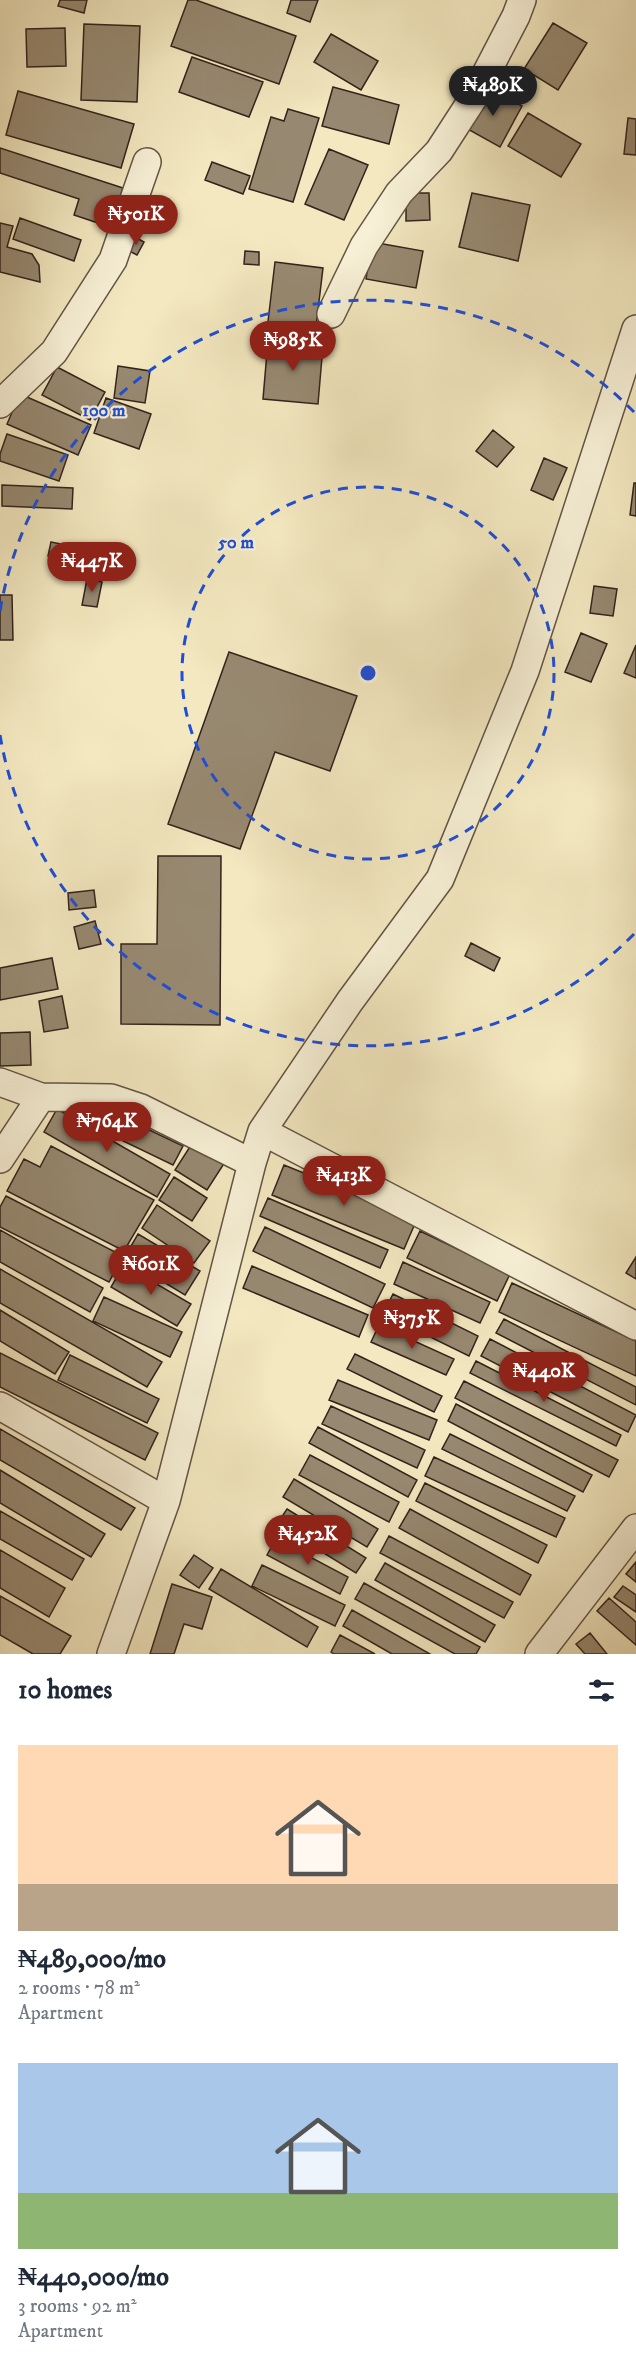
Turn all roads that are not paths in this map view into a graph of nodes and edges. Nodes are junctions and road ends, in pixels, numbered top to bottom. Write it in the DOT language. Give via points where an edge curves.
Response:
graph roads {
  1 [pos="522,0"];
  2 [pos="147,162"];
  3 [pos="331,314"];
  4 [pos="636,329"];
  5 [pos="0,404"];
  6 [pos="0,1082"];
  7 [pos="42,1097"];
  8 [pos="0,1102"];
  9 [pos="262,1131"];
  10 [pos="0,1159"];
  11 [pos="252,1163"];
  12 [pos="636,1326"];
  13 [pos="0,1406"];
  14 [pos="166,1501"];
  15 [pos="636,1528"];
  16 [pos="111,1654"];
  17 [pos="539,1654"];
  1 -- 3 [label="street" via="474,97 439,151 399,193 364,246"];
  2 -- 5 [label="street" via="113,260 54,352"];
  4 -- 9 [label="street" via="525,671 440,879 350,1001"];
  6 -- 7 [label="street"];
  7 -- 8 [label="street"];
  7 -- 10 [label="street"];
  7 -- 11 [label="street" via="111,1098 141,1108"];
  9 -- 11 [label="street"];
  9 -- 12 [label="street"];
  11 -- 14 [label="street"];
  13 -- 14 [label="street"];
  14 -- 16 [label="street"];
  15 -- 17 [label="street"];
}
